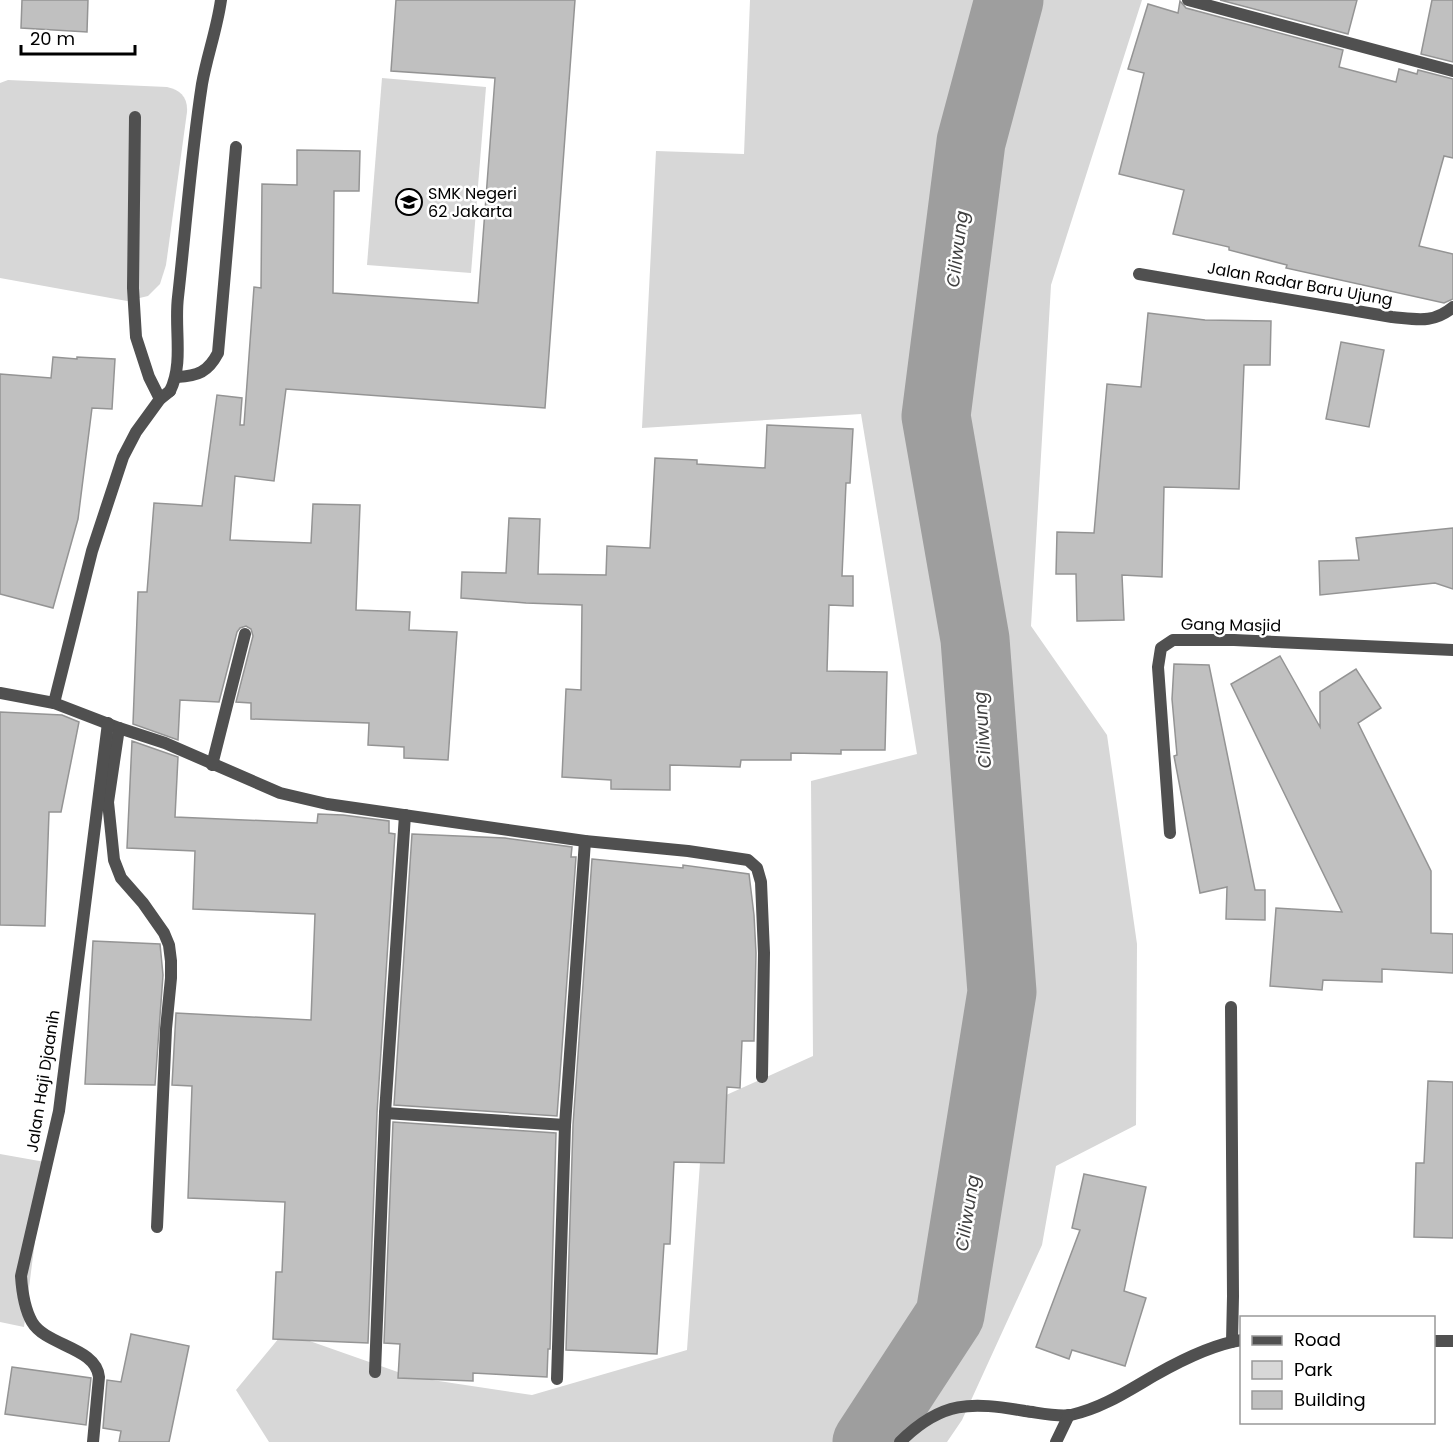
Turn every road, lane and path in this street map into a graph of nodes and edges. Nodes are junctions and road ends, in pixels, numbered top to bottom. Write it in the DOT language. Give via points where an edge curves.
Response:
graph roads {
  1 [pos="221,0"];
  2 [pos="1188,0"];
  3 [pos="1453,71"];
  4 [pos="135,117"];
  5 [pos="236,147"];
  6 [pos="1139,274"];
  7 [pos="1453,307"];
  8 [pos="177,377"];
  9 [pos="165,395"];
  10 [pos="245,634"];
  11 [pos="1453,650"];
  12 [pos="0,693"];
  13 [pos="54,703"];
  14 [pos="113,726"];
  15 [pos="212,765"];
  16 [pos="405,815"];
  17 [pos="1170,833"];
  18 [pos="585,841"];
  19 [pos="1231,1007"];
  20 [pos="762,1077"];
  21 [pos="385,1113"];
  22 [pos="565,1125"];
  23 [pos="157,1227"];
  24 [pos="1237,1341"];
  25 [pos="1435,1341"];
  26 [pos="1453,1341"];
  27 [pos="375,1372"];
  28 [pos="557,1379"];
  29 [pos="1069,1415"];
  30 [pos="93,1442"];
  31 [pos="900,1442"];
  32 [pos="1056,1442"];
  1 -- 8 [label="street" via="198,113 177,300"];
  2 -- 3 [label="street"];
  4 -- 9 [label="street" via="136,337 149,377"];
  5 -- 8 [label="street" via="218,353 211,366 194,376"];
  6 -- 7 [label="street, Jalan Radar Baru Ujung" via="1392,317 1424,320 1442,316"];
  8 -- 9 [label="street"];
  9 -- 13 [label="street" via="136,432 123,457 92,551"];
  10 -- 15 [label="street"];
  11 -- 17 [label="street, Gang Masjid" via="1173,640 1161,648 1158,667"];
  12 -- 13 [label="street"];
  13 -- 14 [label="street"];
  14 -- 15 [label="street" via="165,743"];
  14 -- 23 [label="street" via="108,802 114,860 121,878 164,933 171,961"];
  14 -- 30 [label="street, Jalan Haji Djaanih" via="59,1111 21,1276 22,1293 33,1323 94,1361 99,1369"];
  15 -- 16 [label="street" via="280,793"];
  16 -- 18 [label="street"];
  16 -- 21 [label="street"];
  18 -- 20 [label="street" via="739,857 757,868 764,953"];
  18 -- 22 [label="street"];
  19 -- 24 [label="street" via="1233,1296"];
  21 -- 22 [label="street"];
  21 -- 27 [label="street"];
  22 -- 28 [label="street"];
  24 -- 29 [label="street" via="1160,1373 1108,1403"];
  25 -- 26 [label="street"];
  29 -- 31 [label="street" via="981,1404 957,1407 940,1411"];
  29 -- 32 [label="street"];
}
